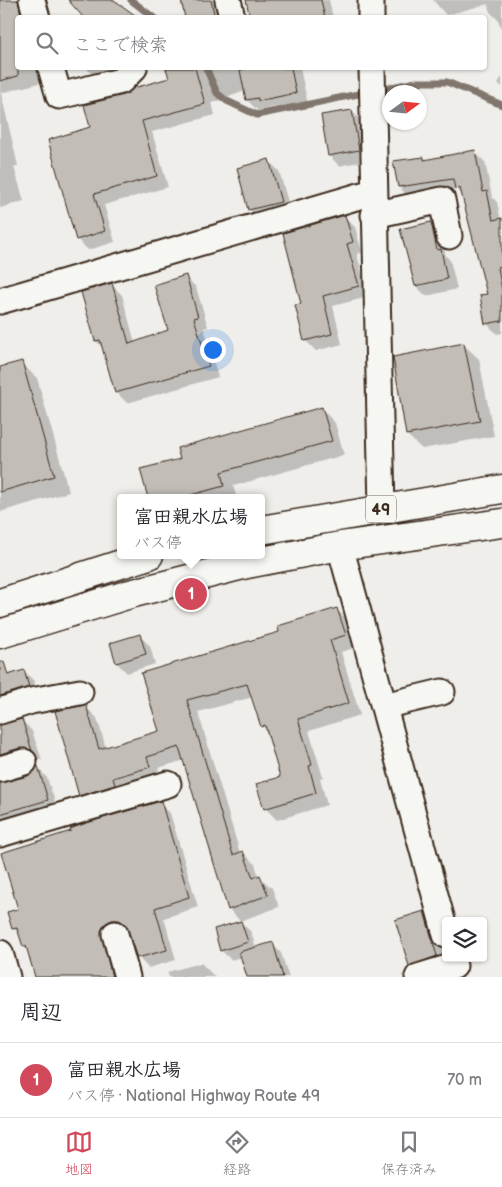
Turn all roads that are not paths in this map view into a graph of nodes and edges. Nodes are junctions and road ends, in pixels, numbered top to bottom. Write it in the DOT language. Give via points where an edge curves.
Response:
graph roads {
  1 [pos="32,0"];
  2 [pos="371,0"];
  3 [pos="36,15"];
  4 [pos="371,15"];
  5 [pos="52,70"];
  6 [pos="132,70"];
  7 [pos="372,73"];
  8 [pos="374,204"];
  9 [pos="449,236"];
  10 [pos="0,301"];
  11 [pos="502,488"];
  12 [pos="382,508"];
  13 [pos="502,523"];
  14 [pos="265,529"];
  15 [pos="340,546"];
  16 [pos="137,559"];
  17 [pos="0,603"];
  18 [pos="0,634"];
  19 [pos="80,692"];
  20 [pos="442,692"];
  21 [pos="384,706"];
  22 [pos="0,711"];
  23 [pos="24,762"];
  24 [pos="0,768"];
  25 [pos="168,784"];
  26 [pos="0,834"];
  27 [pos="442,920"];
  28 [pos="115,934"];
  29 [pos="0,953"];
  30 [pos="454,967"];
  31 [pos="7,977"];
  32 [pos="127,977"];
  33 [pos="418,977"];
  1 -- 3 [label="street"];
  2 -- 4 [label="street"];
  5 -- 6 [label="street" via="59,96 121,81"];
  7 -- 8 [label="street"];
  8 -- 9 [label="street" via="442,200"];
  8 -- 10 [label="street"];
  8 -- 12 [label="street"];
  11 -- 12 [label="highway, 49"];
  12 -- 14 [label="highway, 49"];
  13 -- 15 [label="highway, 49"];
  15 -- 18 [label="highway, 49" via="247,564 138,592"];
  15 -- 21 [label="street"];
  16 -- 17 [label="highway"];
  19 -- 22 [label="street"];
  20 -- 21 [label="street"];
  21 -- 27 [label="street"];
  23 -- 24 [label="street"];
  25 -- 26 [label="street"];
  28 -- 32 [label="street"];
  29 -- 31 [label="street"];
  30 -- 33 [label="street"];
}
